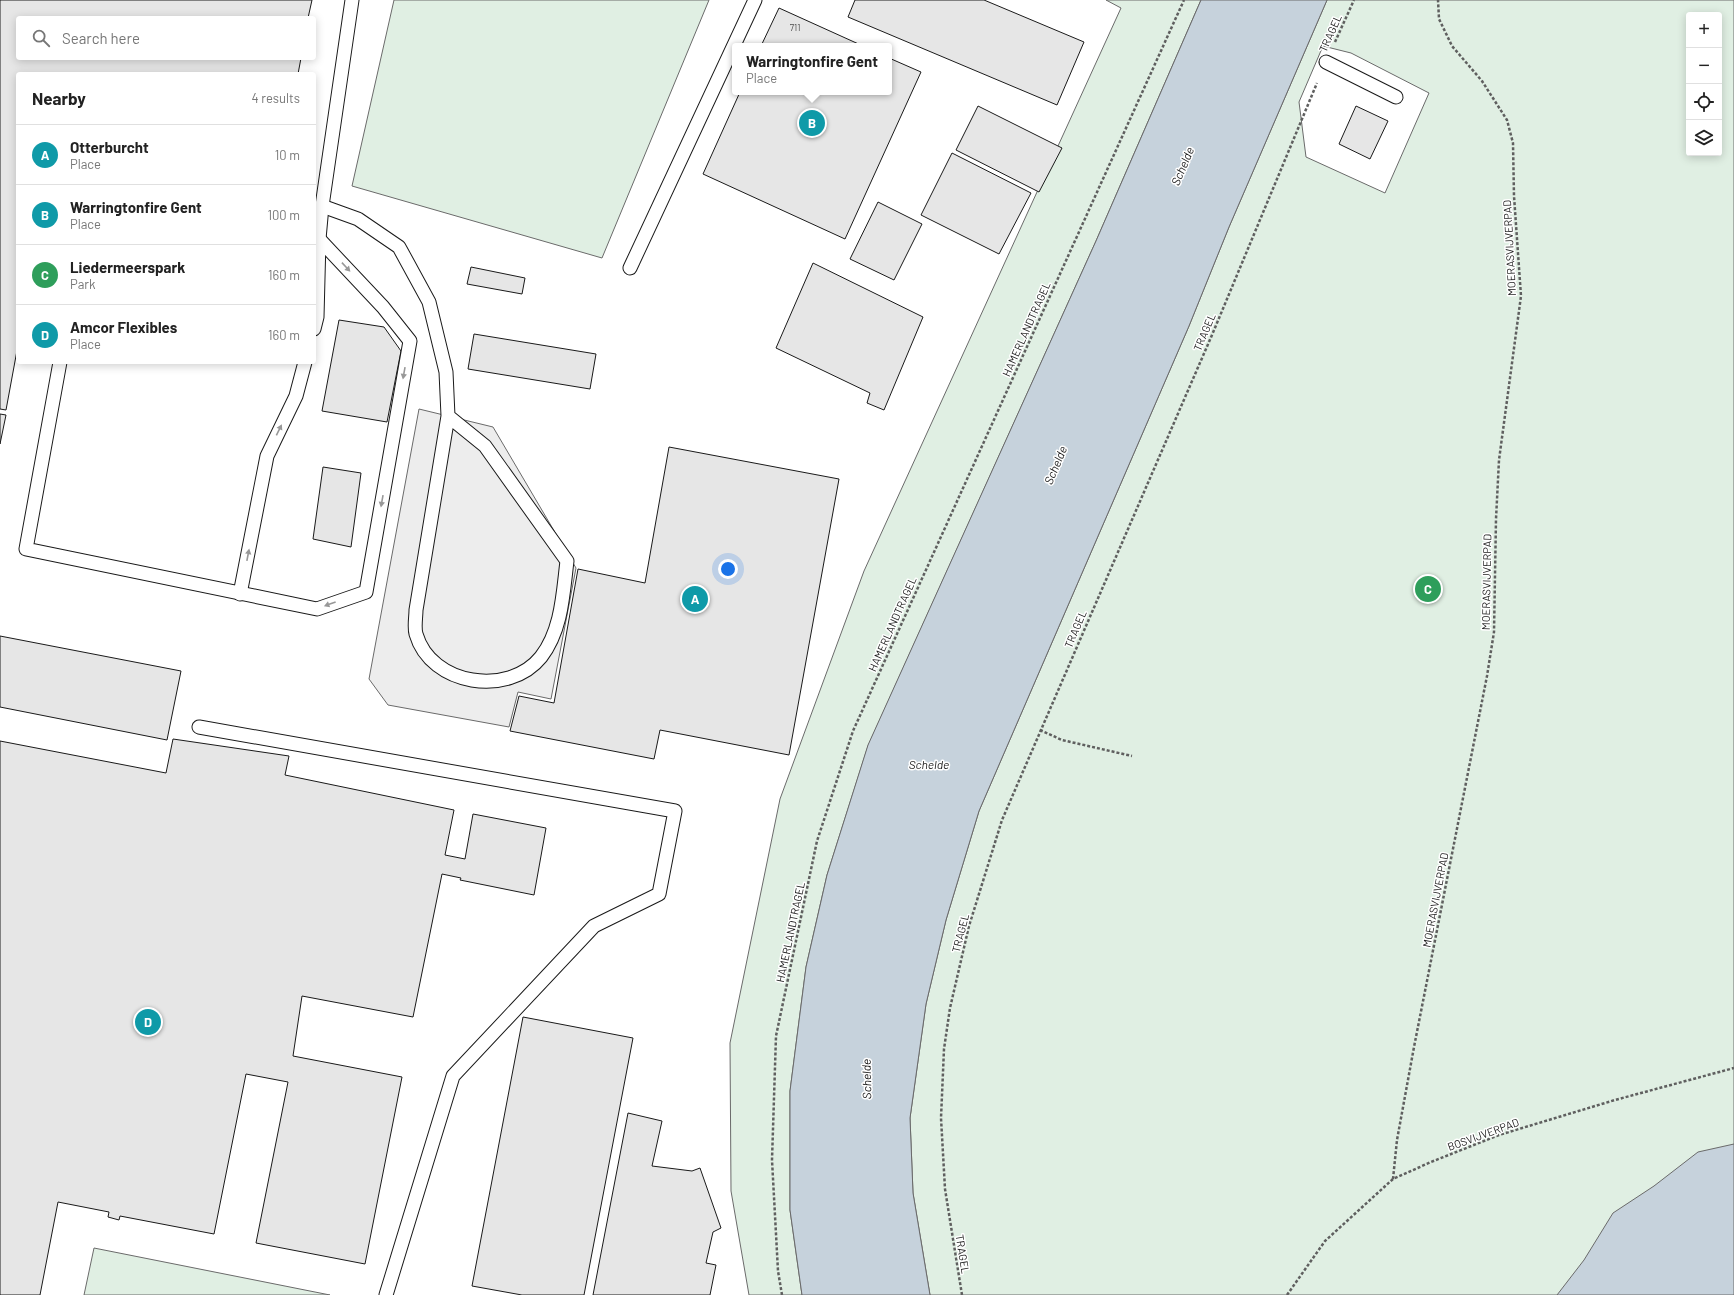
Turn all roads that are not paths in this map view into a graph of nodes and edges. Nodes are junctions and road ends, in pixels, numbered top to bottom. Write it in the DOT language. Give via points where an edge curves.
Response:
graph roads {
  1 [pos="352,0"];
  2 [pos="755,0"];
  3 [pos="735,43"];
  4 [pos="732,49"];
  5 [pos="1326,62"];
  6 [pos="1396,97"];
  7 [pos="322,206"];
  8 [pos="316,241"];
  9 [pos="630,268"];
  10 [pos="316,321"];
  11 [pos="60,364"];
  12 [pos="304,364"];
  13 [pos="448,416"];
  14 [pos="240,594"];
  15 [pos="200,726"];
  16 [pos="386,1295"];
  1 -- 7 [label="lane"];
  2 -- 3 [label="lane"];
  4 -- 9 [label="lane"];
  5 -- 6 [label="lane"];
  7 -- 8 [label="lane"];
  7 -- 13 [label="lane" via="358,219 399,247 429,302 446,372"];
  8 -- 10 [label="lane"];
  8 -- 14 [label="lane, one-way" via="383,307 410,341 366,592 317,609"];
  11 -- 14 [label="lane" via="26,549"];
  14 -- 12 [label="lane, one-way" via="267,456 296,396"];
  13 -- 13 [label="lane" via="416,610 416,634 427,656 445,671 483,682 496,680 527,671 551,642 559,616 567,561 485,446"];
  15 -- 16 [label="lane" via="675,812 659,894 594,926 453,1076"];
}
